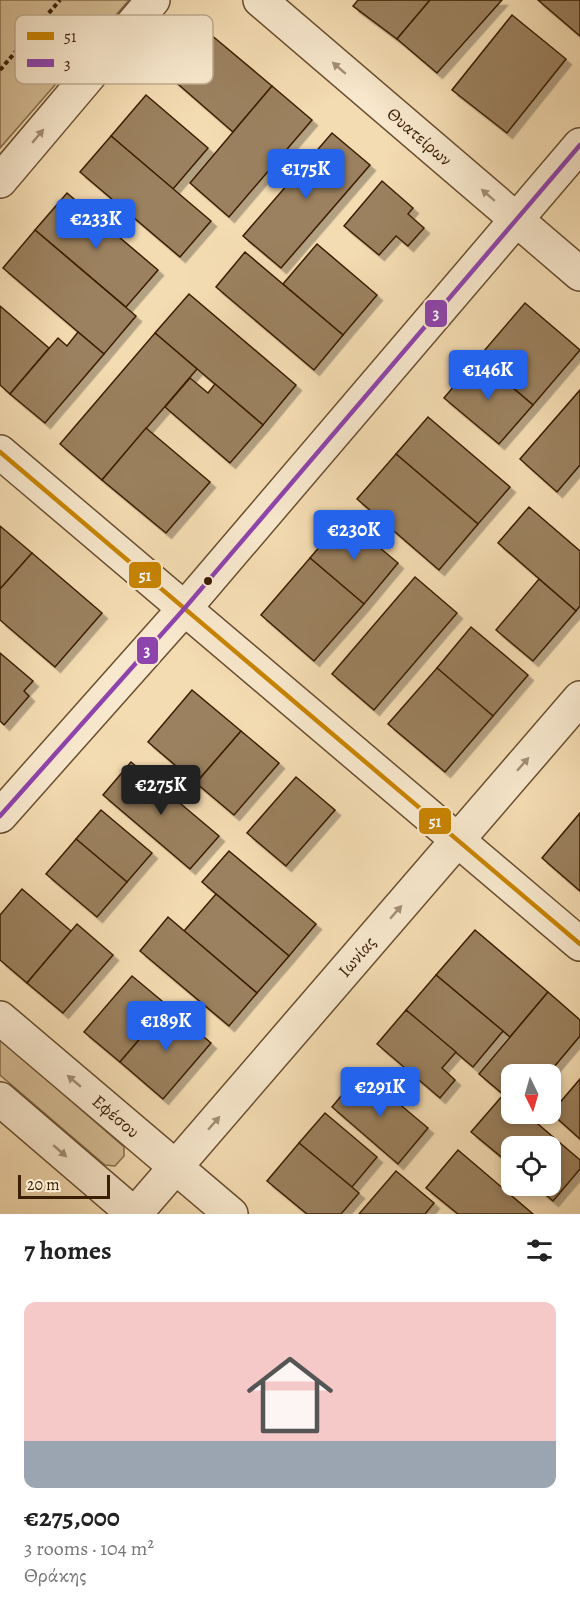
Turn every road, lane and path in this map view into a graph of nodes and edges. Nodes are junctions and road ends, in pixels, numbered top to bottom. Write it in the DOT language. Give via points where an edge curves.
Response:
graph roads {
  1 [pos="60,0"];
  2 [pos="153,0"];
  3 [pos="260,0"];
  4 [pos="47,15"];
  5 [pos="140,15"];
  6 [pos="15,52"];
  7 [pos="0,70"];
  8 [pos="82,84"];
  9 [pos="580,145"];
  10 [pos="0,181"];
  11 [pos="516,219"];
  12 [pos="580,274"];
  13 [pos="0,452"];
  14 [pos="184,609"];
  15 [pos="580,698"];
  16 [pos="0,816"];
  17 [pos="457,840"];
  18 [pos="580,944"];
  19 [pos="0,1018"];
  20 [pos="0,1099"];
  21 [pos="176,1167"];
  22 [pos="135,1214"];
  23 [pos="231,1214"];
  1 -- 4 [label="path"];
  5 -- 2 [label="street, one-way"];
  11 -- 3 [label="street, Θυατείρων, one-way"];
  6 -- 7 [label="path"];
  10 -- 8 [label="street, one-way"];
  9 -- 11 [label="street"];
  11 -- 12 [label="street, Θυατείρων"];
  11 -- 14 [label="street"];
  13 -- 14 [label="street"];
  14 -- 16 [label="street"];
  14 -- 17 [label="street"];
  17 -- 15 [label="street, Ιωνίας, one-way"];
  17 -- 18 [label="street"];
  21 -- 17 [label="street, Ιωνίας, one-way"];
  21 -- 19 [label="street, Εφέσου, one-way"];
  20 -- 22 [label="street, one-way"];
  21 -- 22 [label="street, Ιωνίας"];
  21 -- 23 [label="street, Εφέσου"];
}
